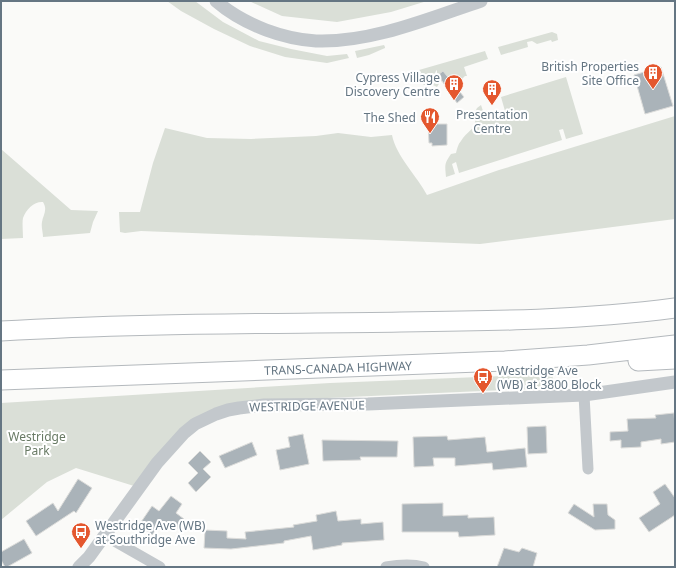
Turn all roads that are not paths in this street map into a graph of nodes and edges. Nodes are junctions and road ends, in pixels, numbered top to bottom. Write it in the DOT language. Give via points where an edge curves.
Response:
graph roads {
  1 [pos="216,1"];
  2 [pos="481,1"];
  3 [pos="675,303"];
  4 [pos="675,308"];
  5 [pos="627,314"];
  6 [pos="1,330"];
  7 [pos="675,345"];
  8 [pos="675,359"];
  9 [pos="505,361"];
  10 [pos="1,380"];
  11 [pos="675,382"];
  12 [pos="584,395"];
  13 [pos="588,469"];
  14 [pos="104,535"];
  15 [pos="79,567"];
  16 [pos="160,567"];
  17 [pos="386,567"];
  18 [pos="424,567"];
  1 -- 2 [label="street" via="256,26 316,41 349,39 380,33"];
  3 -- 5 [label="highway"];
  4 -- 5 [label="highway"];
  5 -- 6 [label="highway" via="500,320"];
  7 -- 9 [label="highway, TRANS-CANADA HIGHWAY"];
  8 -- 9 [label="highway" via="582,365"];
  9 -- 10 [label="highway, TRANS-CANADA HIGHWAY"];
  11 -- 12 [label="street, WESTRIDGE AVENUE"];
  12 -- 13 [label="street"];
  12 -- 14 [label="street, WESTRIDGE AVENUE" via="368,404 264,405 228,410 195,424 184,433 157,463"];
  14 -- 15 [label="street, WESTRIDGE AVENUE"];
  14 -- 16 [label="street"];
  17 -- 18 [label="street"];
}
